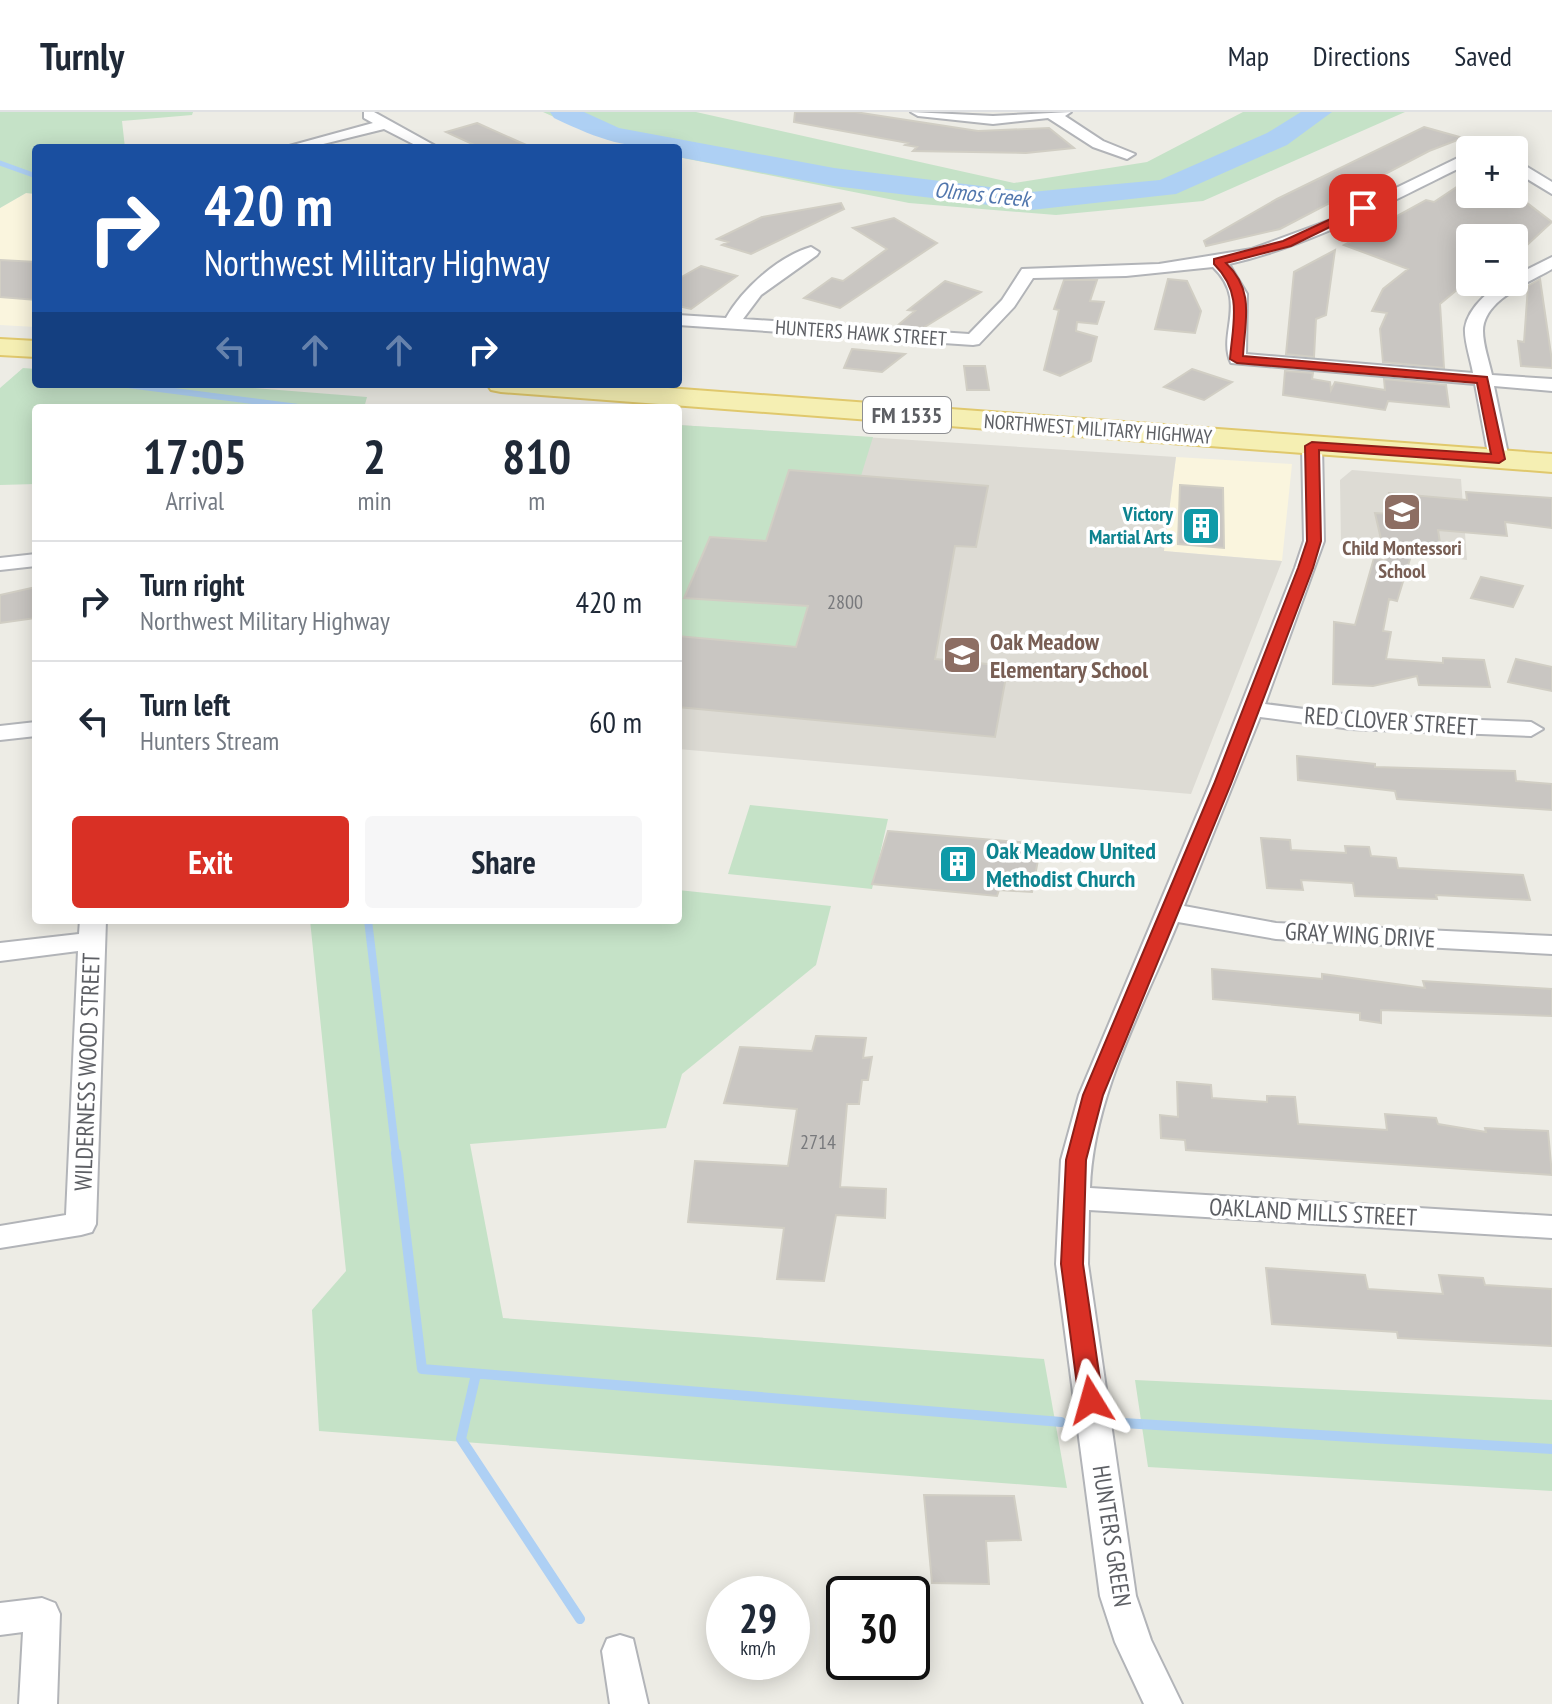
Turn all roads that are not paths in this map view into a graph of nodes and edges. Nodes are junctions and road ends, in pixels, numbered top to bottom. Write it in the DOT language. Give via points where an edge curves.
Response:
graph roads {
  1 [pos="363,112"];
  2 [pos="918,112"];
  3 [pos="1055,113"];
  4 [pos="385,124"];
  5 [pos="305,144"];
  6 [pos="424,144"];
  7 [pos="1127,154"];
  8 [pos="1456,164"];
  9 [pos="1528,173"];
  10 [pos="1552,189"];
  11 [pos="811,252"];
  12 [pos="1218,262"];
  13 [pos="1552,262"];
  14 [pos="682,320"];
  15 [pos="732,324"];
  16 [pos="0,347"];
  17 [pos="32,349"];
  18 [pos="1483,379"];
  19 [pos="1552,385"];
  20 [pos="583,388"];
  21 [pos="1312,446"];
  22 [pos="1499,459"];
  23 [pos="1552,463"];
  24 [pos="32,560"];
  25 [pos="0,564"];
  26 [pos="1252,709"];
  27 [pos="32,729"];
  28 [pos="1531,729"];
  29 [pos="0,733"];
  30 [pos="1171,912"];
  31 [pos="93,931"];
  32 [pos="1552,945"];
  33 [pos="0,952"];
  34 [pos="1074,1198"];
  35 [pos="1552,1227"];
  36 [pos="0,1237"];
  37 [pos="0,1619"];
  38 [pos="620,1651"];
  39 [pos="38,1704"];
  40 [pos="629,1704"];
  41 [pos="1163,1704"];
  1 -- 4 [label="street"];
  2 -- 3 [label="street" via="993,120"];
  3 -- 7 [label="street" via="1098,144"];
  4 -- 5 [label="street"];
  4 -- 6 [label="street"];
  8 -- 12 [label="street, HUNTERS HAWK STREET" via="1312,234"];
  9 -- 10 [label="street"];
  11 -- 15 [label="street" via="756,289"];
  12 -- 15 [label="street, HUNTERS HAWK STREET" via="1028,273 973,340"];
  12 -- 18 [label="street" via="1236,279 1240,295 1237,359"];
  13 -- 18 [label="street" via="1493,298 1477,316 1474,329"];
  14 -- 15 [label="street, HUNTERS HAWK STREET"];
  16 -- 17 [label="main road"];
  18 -- 19 [label="street"];
  18 -- 22 [label="street"];
  20 -- 21 [label="main road, NORTHWEST MILITARY HIGHWAY / FM 1535"];
  21 -- 22 [label="main road, NORTHWEST MILITARY HIGHWAY / FM 1535"];
  21 -- 26 [label="street, HUNTERS GREEN" via="1314,541"];
  22 -- 23 [label="main road, NORTHWEST MILITARY HIGHWAY / FM 1535"];
  24 -- 25 [label="street"];
  26 -- 28 [label="street, RED CLOVER STREET" via="1351,722"];
  26 -- 30 [label="street, HUNTERS GREEN"];
  27 -- 29 [label="street"];
  30 -- 32 [label="street, GRAY WING DRIVE" via="1276,931"];
  30 -- 34 [label="street, HUNTERS GREEN" via="1093,1095 1076,1160"];
  31 -- 33 [label="street"];
  31 -- 36 [label="street, WILDERNESS WOOD STREET" via="81,1224"];
  34 -- 35 [label="street, OAKLAND MILLS STREET"];
  34 -- 41 [label="street, HUNTERS GREEN" via="1072,1264 1118,1596"];
  37 -- 39 [label="street" via="42,1614"];
  38 -- 40 [label="street"];
}
